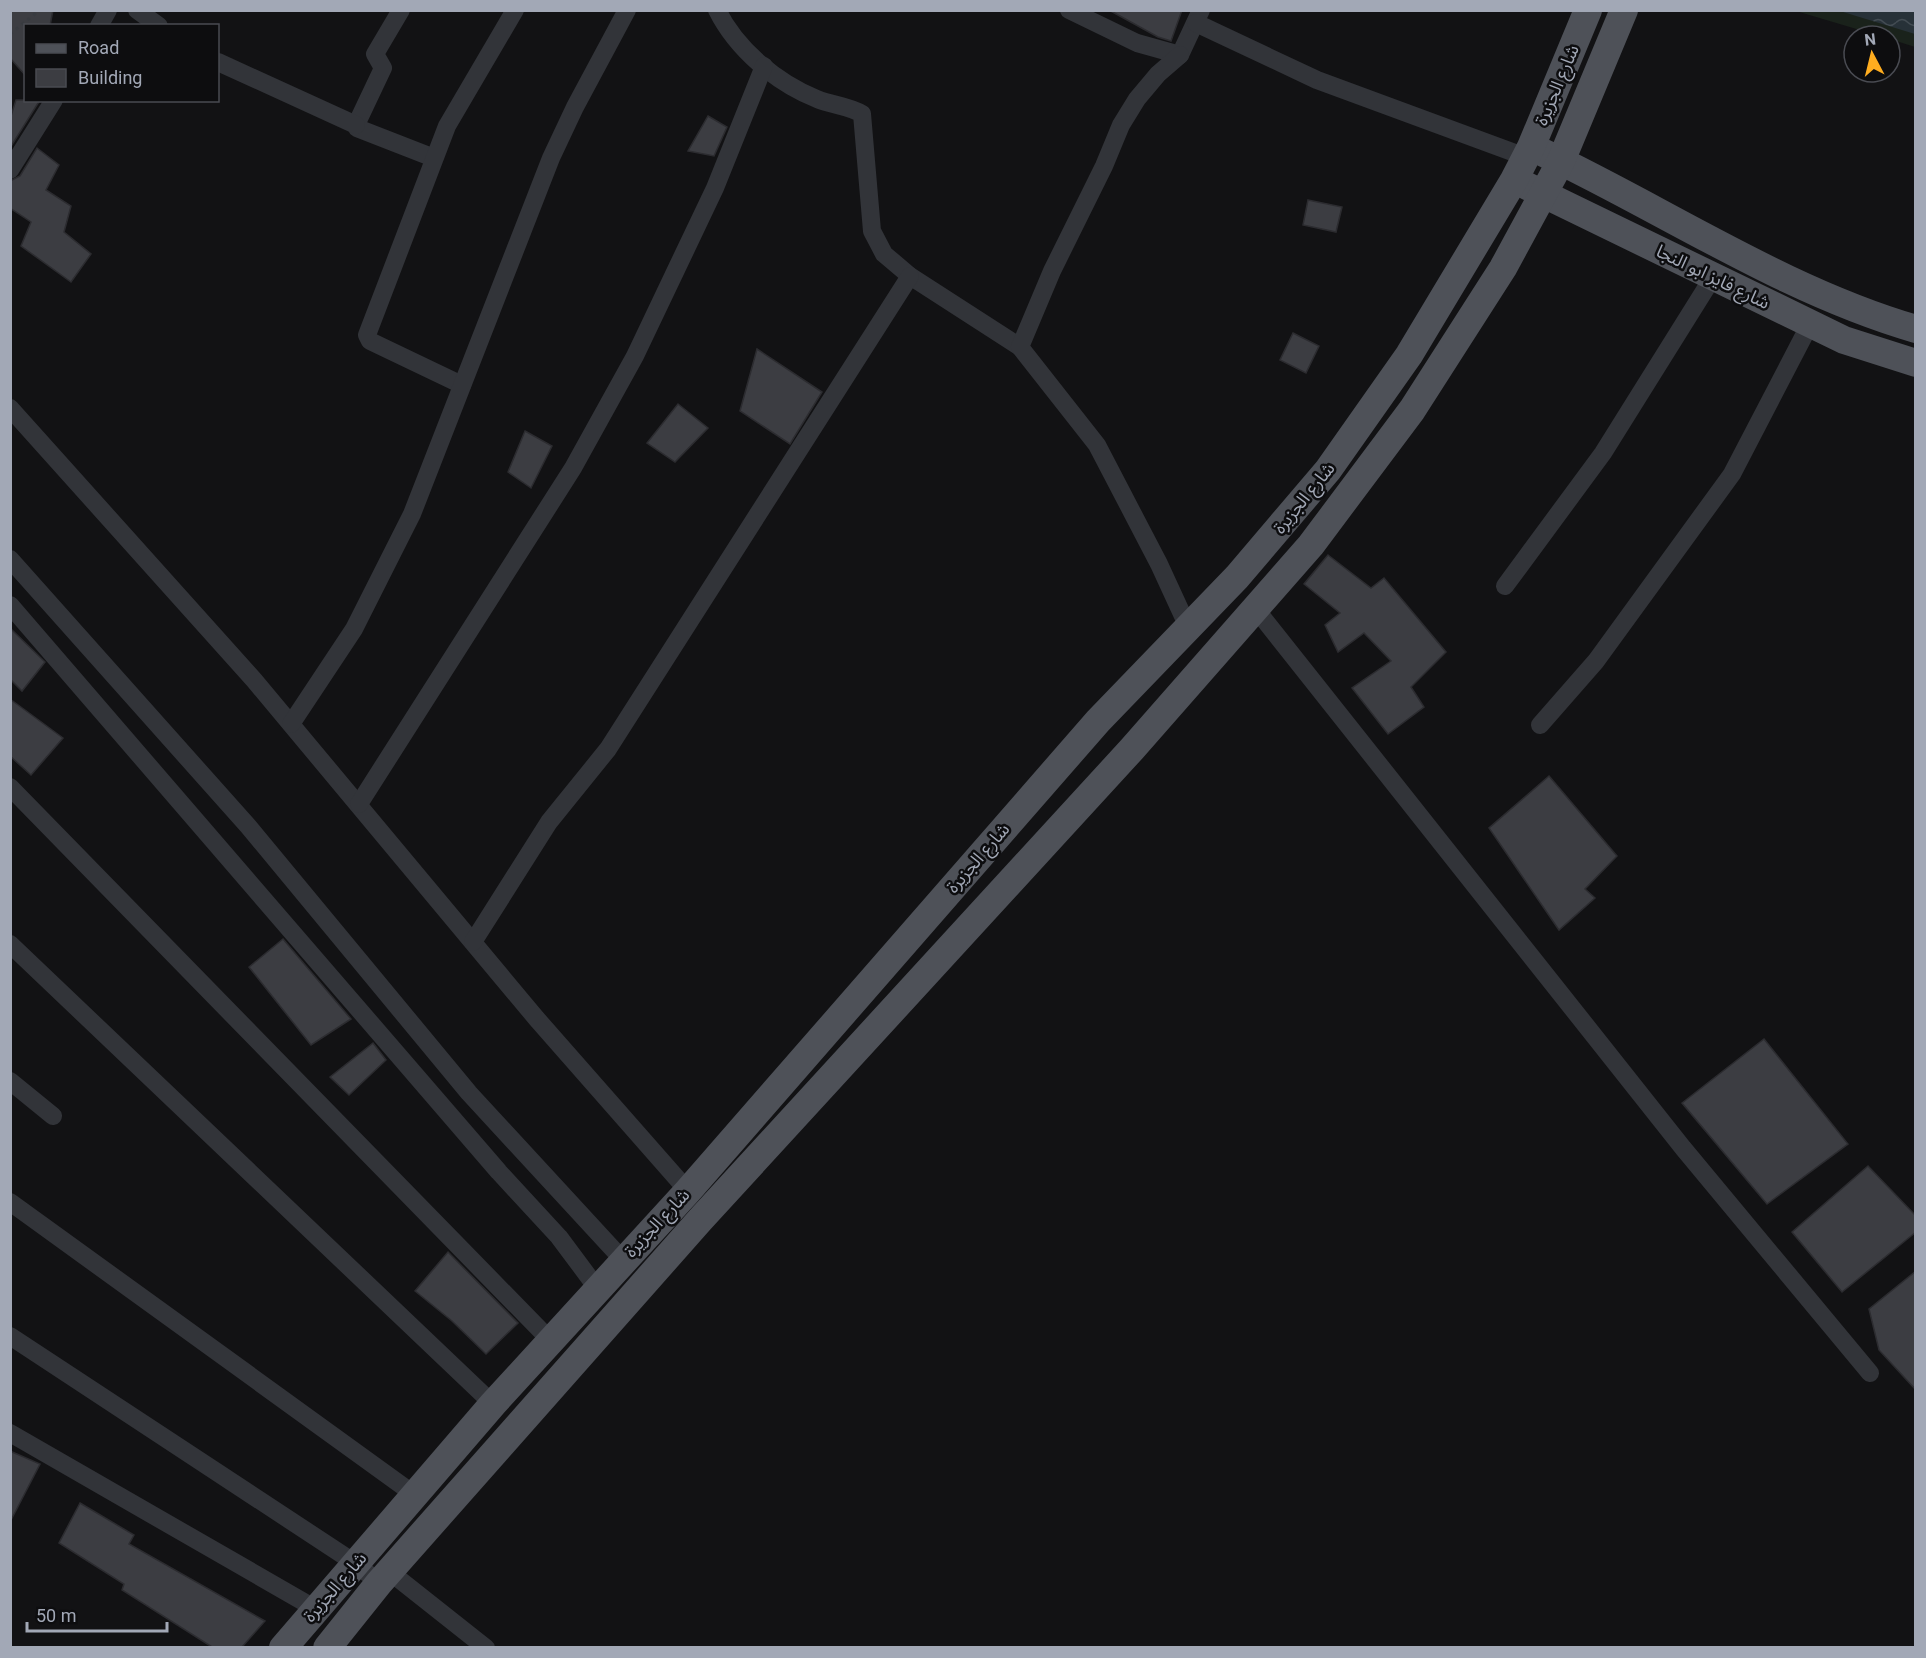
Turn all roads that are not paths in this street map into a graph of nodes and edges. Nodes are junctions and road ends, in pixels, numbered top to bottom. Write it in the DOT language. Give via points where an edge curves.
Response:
graph roads {
  1 [pos="108,10"];
  2 [pos="137,10"];
  3 [pos="401,10"];
  4 [pos="515,10"];
  5 [pos="627,10"];
  6 [pos="717,10"];
  7 [pos="1069,10"];
  8 [pos="1588,10"];
  9 [pos="1623,10"];
  10 [pos="1198,17"];
  11 [pos="100,24"];
  12 [pos="156,24"];
  13 [pos="1180,55"];
  14 [pos="219,62"];
  15 [pos="764,66"];
  16 [pos="53,102"];
  17 [pos="356,125"];
  18 [pos="434,158"];
  19 [pos="1561,161"];
  20 [pos="1524,162"];
  21 [pos="10,170"];
  22 [pos="1544,194"];
  23 [pos="910,276"];
  24 [pos="1713,277"];
  25 [pos="1810,324"];
  26 [pos="1916,329"];
  27 [pos="1020,347"];
  28 [pos="1916,363"];
  29 [pos="462,385"];
  30 [pos="10,408"];
  31 [pos="10,559"];
  32 [pos="1505,586"];
  33 [pos="10,605"];
  34 [pos="1255,608"];
  35 [pos="1188,627"];
  36 [pos="1098,721"];
  37 [pos="291,724"];
  38 [pos="1540,725"];
  39 [pos="1132,749"];
  40 [pos="10,787"];
  41 [pos="359,804"];
  42 [pos="474,942"];
  43 [pos="10,944"];
  44 [pos="10,1081"];
  45 [pos="53,1116"];
  46 [pos="689,1189"];
  47 [pos="721,1197"];
  48 [pos="10,1202"];
  49 [pos="699,1220"];
  50 [pos="623,1260"];
  51 [pos="597,1288"];
  52 [pos="10,1336"];
  53 [pos="551,1341"];
  54 [pos="1870,1373"];
  55 [pos="493,1404"];
  56 [pos="10,1433"];
  57 [pos="415,1495"];
  58 [pos="355,1563"];
  59 [pos="385,1577"];
  60 [pos="316,1609"];
  61 [pos="283,1647"];
  62 [pos="327,1647"];
  63 [pos="486,1647"];
  1 -- 11 [label="street"];
  2 -- 12 [label="street"];
  3 -- 17 [label="street" via="375,54 383,68"];
  4 -- 18 [label="street" via="447,126"];
  5 -- 29 [label="street" via="550,158"];
  6 -- 15 [label="street" via="733,37"];
  7 -- 13 [label="street" via="1137,43"];
  8 -- 20 [label="main road, شارع الجزيرة"];
  9 -- 19 [label="main road, شارع الجزيرة"];
  10 -- 13 [label="street"];
  10 -- 20 [label="street" via="1317,80"];
  13 -- 27 [label="street" via="1144,90 1121,125"];
  14 -- 17 [label="street"];
  15 -- 23 [label="street" via="794,88 862,114 872,231 884,254"];
  15 -- 41 [label="street" via="715,188 630,366 573,468"];
  16 -- 21 [label="street"];
  17 -- 18 [label="street" via="390,143"];
  18 -- 29 [label="street" via="367,339"];
  19 -- 20 [label="main road, شارع فايز ابو النجا"];
  19 -- 22 [label="main road, شارع الجزيرة"];
  19 -- 26 [label="main road, شارع فايز ابو النجا" via="1811,290 1880,319"];
  20 -- 22 [label="main road, شارع فايز ابو النجا"];
  20 -- 35 [label="main road, شارع الجزيرة" via="1370,413 1284,525"];
  22 -- 24 [label="main road, شارع فايز ابو النجا"];
  22 -- 34 [label="main road, شارع الجزيرة" via="1503,268 1412,410 1311,544"];
  23 -- 27 [label="street"];
  23 -- 42 [label="street" via="608,749 549,822"];
  24 -- 25 [label="main road, شارع فايز ابو النجا"];
  24 -- 32 [label="street" via="1603,453"];
  25 -- 28 [label="main road, شارع فايز ابو النجا" via="1870,350"];
  25 -- 38 [label="street" via="1732,474 1596,661"];
  27 -- 35 [label="street" via="1097,445"];
  29 -- 37 [label="street" via="412,514 354,629"];
  30 -- 37 [label="street"];
  31 -- 50 [label="street" via="248,826 469,1093"];
  33 -- 51 [label="street" via="559,1237"];
  34 -- 39 [label="main road, شارع الجزيرة"];
  34 -- 54 [label="street" via="1683,1148"];
  35 -- 36 [label="main road, شارع الجزيرة"];
  36 -- 39 [label="main road"];
  36 -- 46 [label="main road, شارع الجزيرة"];
  37 -- 41 [label="street"];
  39 -- 47 [label="main road, شارع الجزيرة"];
  40 -- 53 [label="street"];
  41 -- 42 [label="street"];
  42 -- 46 [label="street"];
  43 -- 55 [label="street"];
  44 -- 45 [label="street"];
  46 -- 47 [label="main road"];
  46 -- 49 [label="main road"];
  46 -- 50 [label="main road, شارع الجزيرة"];
  47 -- 49 [label="main road, شارع الجزيرة"];
  48 -- 57 [label="street"];
  49 -- 59 [label="main road, شارع الجزيرة"];
  50 -- 51 [label="main road, شارع الجزيرة"];
  51 -- 53 [label="main road, شارع الجزيرة"];
  52 -- 58 [label="street"];
  53 -- 55 [label="main road, شارع الجزيرة"];
  55 -- 57 [label="main road, شارع الجزيرة"];
  56 -- 60 [label="street"];
  57 -- 58 [label="main road, شارع الجزيرة"];
  58 -- 59 [label="street"];
  58 -- 60 [label="main road, شارع الجزيرة"];
  59 -- 62 [label="main road, شارع الجزيرة"];
  59 -- 63 [label="street"];
  60 -- 61 [label="main road, شارع الجزيرة"];
}
